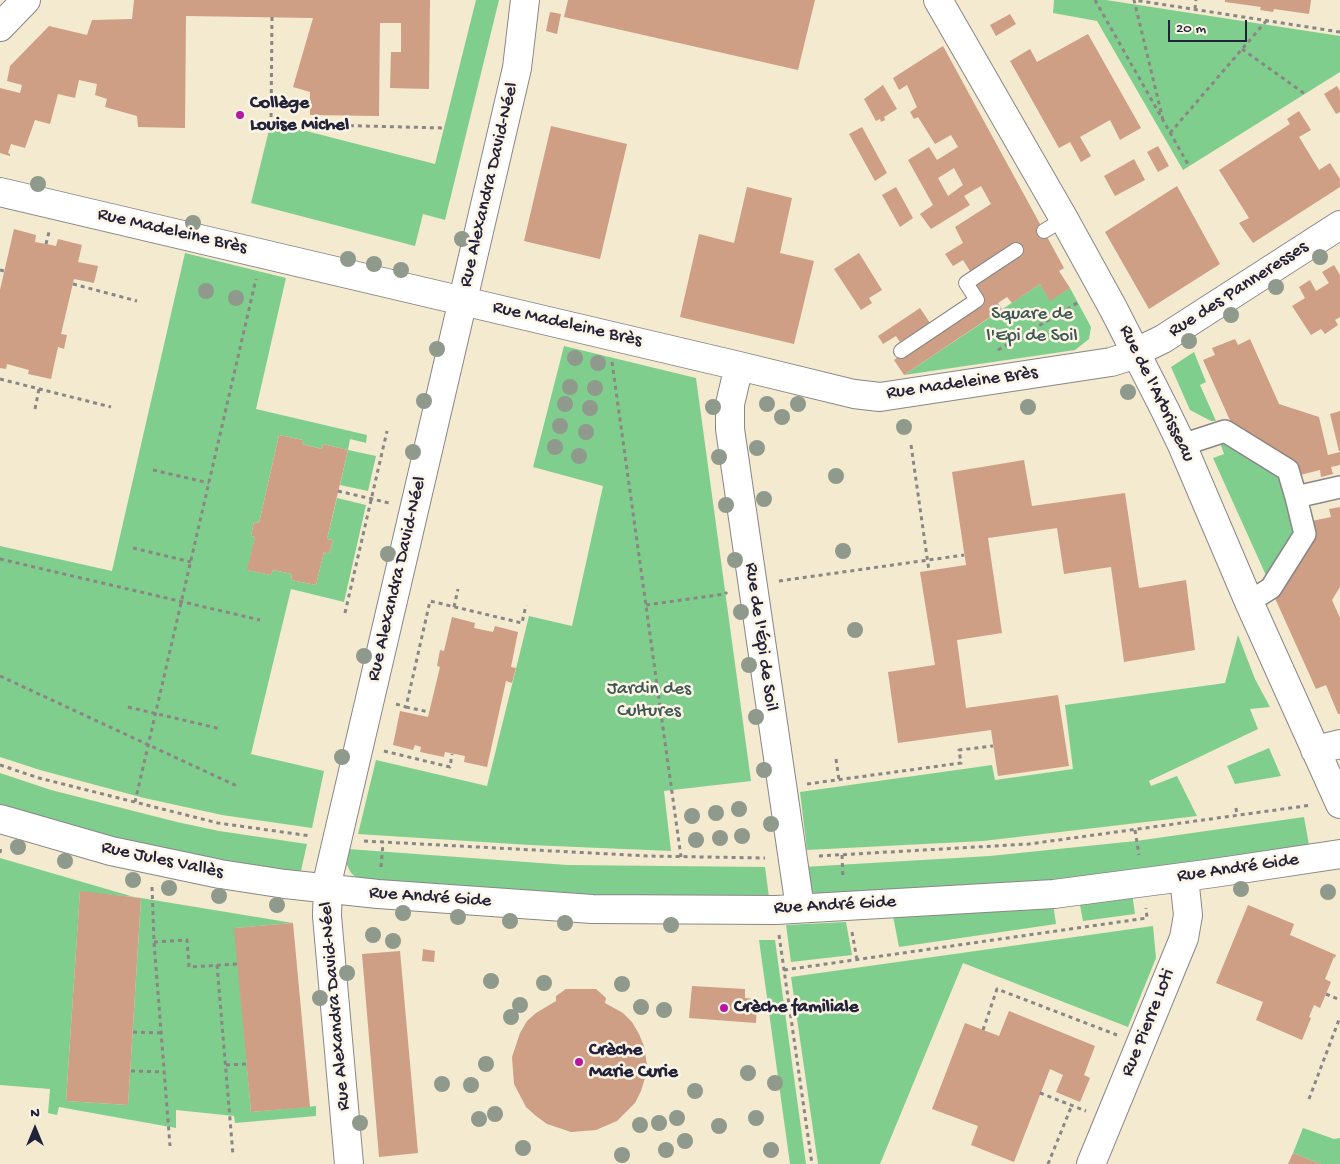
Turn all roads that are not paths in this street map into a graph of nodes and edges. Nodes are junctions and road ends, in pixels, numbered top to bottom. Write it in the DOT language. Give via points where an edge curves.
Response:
graph roads {
  1 [pos="26,0"];
  2 [pos="525,0"];
  3 [pos="938,0"];
  4 [pos="0,26"];
  5 [pos="0,192"];
  6 [pos="1340,224"];
  7 [pos="1016,250"];
  8 [pos="463,302"];
  9 [pos="901,351"];
  10 [pos="1136,353"];
  11 [pos="739,366"];
  12 [pos="1182,445"];
  13 [pos="1340,487"];
  14 [pos="1296,497"];
  15 [pos="1249,602"];
  16 [pos="1328,747"];
  17 [pos="1338,800"];
  18 [pos="0,819"];
  19 [pos="1340,854"];
  20 [pos="1184,877"];
  21 [pos="327,889"];
  22 [pos="788,909"];
  23 [pos="348,1164"];
  24 [pos="1091,1164"];
  1 -- 4 [label="street"];
  2 -- 8 [label="street, Rue Alexandra David-Néel" via="517,68"];
  3 -- 10 [label="street, Rue de l'Arbrisseau" via="1054,225"];
  5 -- 8 [label="street, Rue Madeleine Brès"];
  6 -- 10 [label="street, Rue des Panneresses"];
  7 -- 9 [label="lane" via="966,283 976,300"];
  8 -- 11 [label="street, Rue Madeleine Brès"];
  8 -- 21 [label="street, Rue Alexandra David-Néel"];
  10 -- 11 [label="street, Rue Madeleine Brès" via="1111,362 880,396 854,394"];
  10 -- 12 [label="street, Rue de l'Arbrisseau"];
  11 -- 22 [label="street, Rue de l'Épi de Soil" via="730,404 730,429 792,858"];
  12 -- 14 [label="street" via="1225,431 1288,470"];
  12 -- 15 [label="street, Rue de l'Arbrisseau"];
  13 -- 14 [label="street"];
  14 -- 15 [label="street" via="1305,534 1271,588"];
  15 -- 16 [label="street, Rue de l'Arbrisseau"];
  16 -- 17 [label="street, Rue de l'Arbrisseau"];
  18 -- 21 [label="street, Rue Jules Vallès" via="80,842 220,874"];
  19 -- 20 [label="street, Rue André Gide"];
  20 -- 22 [label="street, Rue André Gide" via="1054,894"];
  20 -- 24 [label="street, Rue Pierre Loti" via="1188,901 1187,927"];
  21 -- 22 [label="street, Rue André Gide" via="592,909"];
  21 -- 23 [label="street, Rue Alexandra David-Néel"];
}
